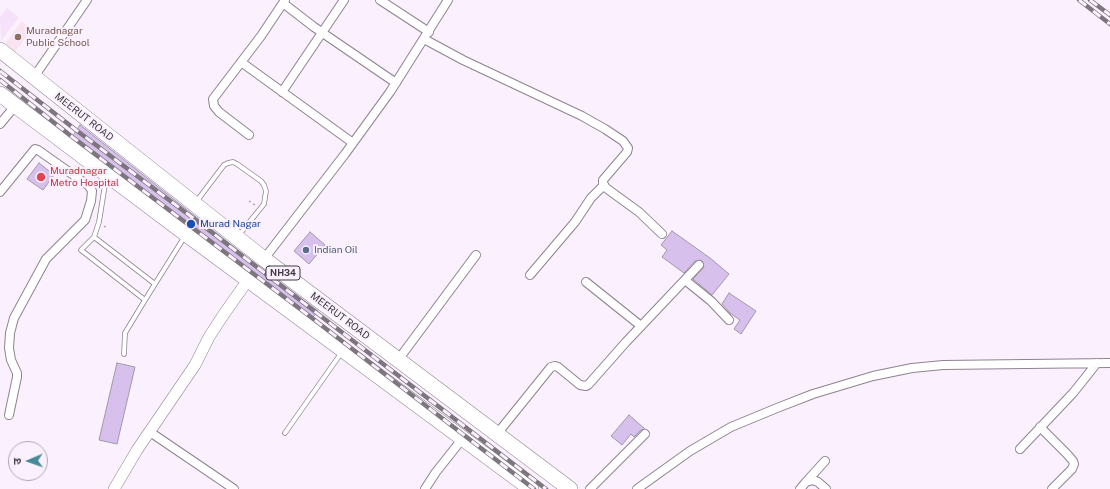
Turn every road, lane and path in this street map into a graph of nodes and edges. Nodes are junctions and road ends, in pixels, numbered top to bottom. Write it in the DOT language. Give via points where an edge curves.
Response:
graph roads {
  1 [pos="87,0"];
  2 [pos="344,0"];
  3 [pos="380,0"];
  4 [pos="448,0"];
  5 [pos="284,1"];
  6 [pos="429,32"];
  7 [pos="323,33"];
  8 [pos="424,39"];
  9 [pos="0,50"];
  10 [pos="241,62"];
  11 [pos="34,77"];
  12 [pos="396,83"];
  13 [pos="282,92"];
  14 [pos="0,94"];
  15 [pos="15,106"];
  16 [pos="0,124"];
  17 [pos="249,135"];
  18 [pos="353,143"];
  19 [pos="106,174"];
  20 [pos="604,185"];
  21 [pos="0,192"];
  22 [pos="194,204"];
  23 [pos="186,234"];
  24 [pos="662,234"];
  25 [pos="94,237"];
  26 [pos="238,238"];
  27 [pos="476,255"];
  28 [pos="264,259"];
  29 [pos="699,265"];
  30 [pos="530,275"];
  31 [pos="248,280"];
  32 [pos="685,280"];
  33 [pos="586,282"];
  34 [pos="155,284"];
  35 [pos="145,300"];
  36 [pos="334,311"];
  37 [pos="729,320"];
  38 [pos="641,326"];
  39 [pos="318,331"];
  40 [pos="344,350"];
  41 [pos="124,354"];
  42 [pos="398,360"];
  43 [pos="1110,363"];
  44 [pos="1093,368"];
  45 [pos="9,415"];
  46 [pos="1040,427"];
  47 [pos="150,432"];
  48 [pos="285,433"];
  49 [pos="497,434"];
  50 [pos="645,434"];
  51 [pos="463,438"];
  52 [pos="1020,449"];
  53 [pos="825,461"];
  54 [pos="806,482"];
  55 [pos="114,489"];
  56 [pos="234,489"];
  57 [pos="426,489"];
  58 [pos="532,489"];
  59 [pos="570,489"];
  60 [pos="590,489"];
  61 [pos="637,489"];
  62 [pos="800,489"];
  63 [pos="826,489"];
  64 [pos="1052,489"];
  1 -- 11 [label="street"];
  2 -- 7 [label="street"];
  3 -- 6 [label="street"];
  4 -- 6 [label="street"];
  5 -- 7 [label="street"];
  5 -- 10 [label="street"];
  6 -- 8 [label="street"];
  7 -- 12 [label="street"];
  7 -- 13 [label="street"];
  8 -- 12 [label="street"];
  8 -- 20 [label="street" via="463,60 576,112 623,141 628,148 627,152 603,180"];
  9 -- 11 [label="highway, MEERUT ROAD / NH34"];
  10 -- 13 [label="street"];
  10 -- 17 [label="street" via="215,95 212,103 218,112"];
  11 -- 22 [label="highway, MEERUT ROAD / NH34"];
  12 -- 18 [label="street"];
  13 -- 18 [label="street"];
  14 -- 15 [label="highway, NH34"];
  15 -- 16 [label="street"];
  15 -- 19 [label="highway, NH34"];
  18 -- 28 [label="street"];
  19 -- 23 [label="highway, NH34"];
  19 -- 25 [label="lane" via="99,222"];
  20 -- 24 [label="street"];
  20 -- 30 [label="street" via="591,198 573,226"];
  21 -- 45 [label="street" via="35,149 89,186 92,191 85,220 46,259 14,318 9,348 17,377"];
  22 -- 26 [label="highway, MEERUT ROAD / NH34"];
  22 -- 26 [label="lane" via="228,163 233,162 261,182 266,191 264,204"];
  23 -- 31 [label="highway, NH34"];
  23 -- 34 [label="lane"];
  25 -- 34 [label="lane"];
  25 -- 35 [label="lane" via="81,250"];
  26 -- 28 [label="highway, MEERUT ROAD / NH34"];
  27 -- 42 [label="street"];
  28 -- 36 [label="highway, MEERUT ROAD / NH34"];
  29 -- 32 [label="street"];
  31 -- 39 [label="highway, NH34"];
  31 -- 47 [label="street"];
  32 -- 37 [label="street"];
  32 -- 38 [label="street"];
  33 -- 38 [label="street"];
  34 -- 35 [label="lane"];
  35 -- 41 [label="lane" via="125,333"];
  36 -- 39 [label="highway"];
  36 -- 42 [label="highway, MEERUT ROAD / NH34"];
  38 -- 49 [label="street" via="586,386 580,385 556,366 551,367"];
  39 -- 40 [label="highway, NH34"];
  40 -- 48 [label="lane"];
  40 -- 51 [label="highway, NH34"];
  42 -- 49 [label="highway, MEERUT ROAD / NH34"];
  43 -- 44 [label="street"];
  44 -- 46 [label="street"];
  44 -- 61 [label="street" via="943,365 873,376 813,394 731,427 690,451"];
  46 -- 52 [label="street"];
  46 -- 64 [label="street" via="1074,464"];
  47 -- 55 [label="street"];
  47 -- 56 [label="street"];
  49 -- 59 [label="highway, MEERUT ROAD / NH34"];
  50 -- 60 [label="street"];
  51 -- 57 [label="street"];
  51 -- 58 [label="highway, NH34"];
  53 -- 54 [label="street"];
  54 -- 62 [label="street"];
  54 -- 63 [label="street" via="813,480"];
}
